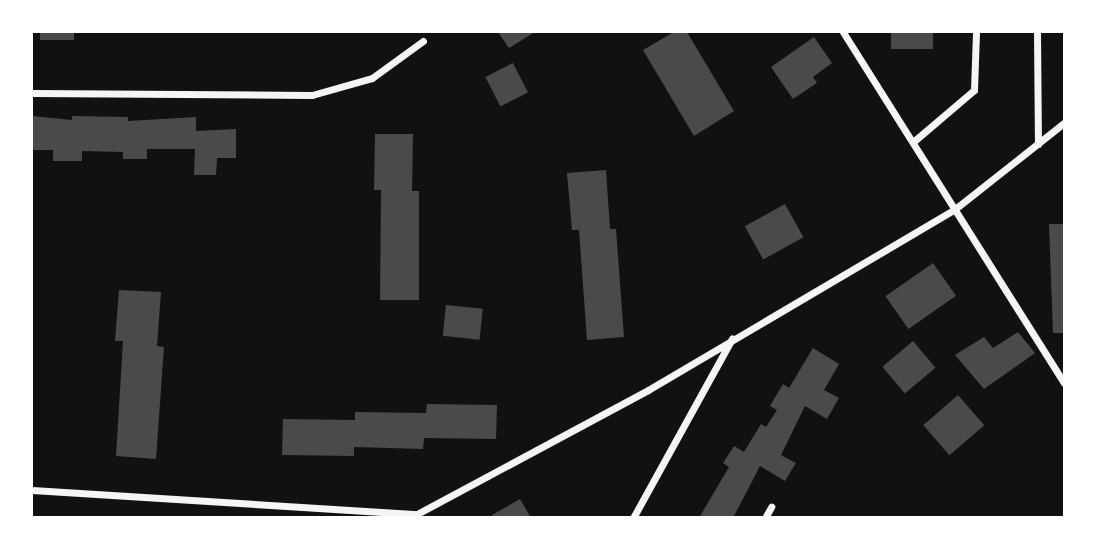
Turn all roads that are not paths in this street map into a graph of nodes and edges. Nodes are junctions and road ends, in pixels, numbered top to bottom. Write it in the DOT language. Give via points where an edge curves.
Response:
graph roads {
  1 [pos="843,32"];
  2 [pos="975,32"];
  3 [pos="1037,32"];
  4 [pos="423,41"];
  5 [pos="32,93"];
  6 [pos="1065,123"];
  7 [pos="913,142"];
  8 [pos="1038,144"];
  9 [pos="955,209"];
  10 [pos="733,338"];
  11 [pos="1065,383"];
  12 [pos="32,490"];
  13 [pos="771,507"];
  14 [pos="417,516"];
  15 [pos="633,517"];
  16 [pos="765,517"];
  1 -- 7 [label="street"];
  2 -- 7 [label="street" via="974,90"];
  3 -- 8 [label="street"];
  4 -- 5 [label="street" via="372,78 312,95"];
  6 -- 8 [label="street"];
  7 -- 9 [label="street"];
  8 -- 9 [label="street"];
  9 -- 10 [label="street"];
  9 -- 11 [label="street"];
  10 -- 14 [label="street"];
  10 -- 15 [label="street"];
  12 -- 14 [label="street"];
  13 -- 16 [label="street"];
}
